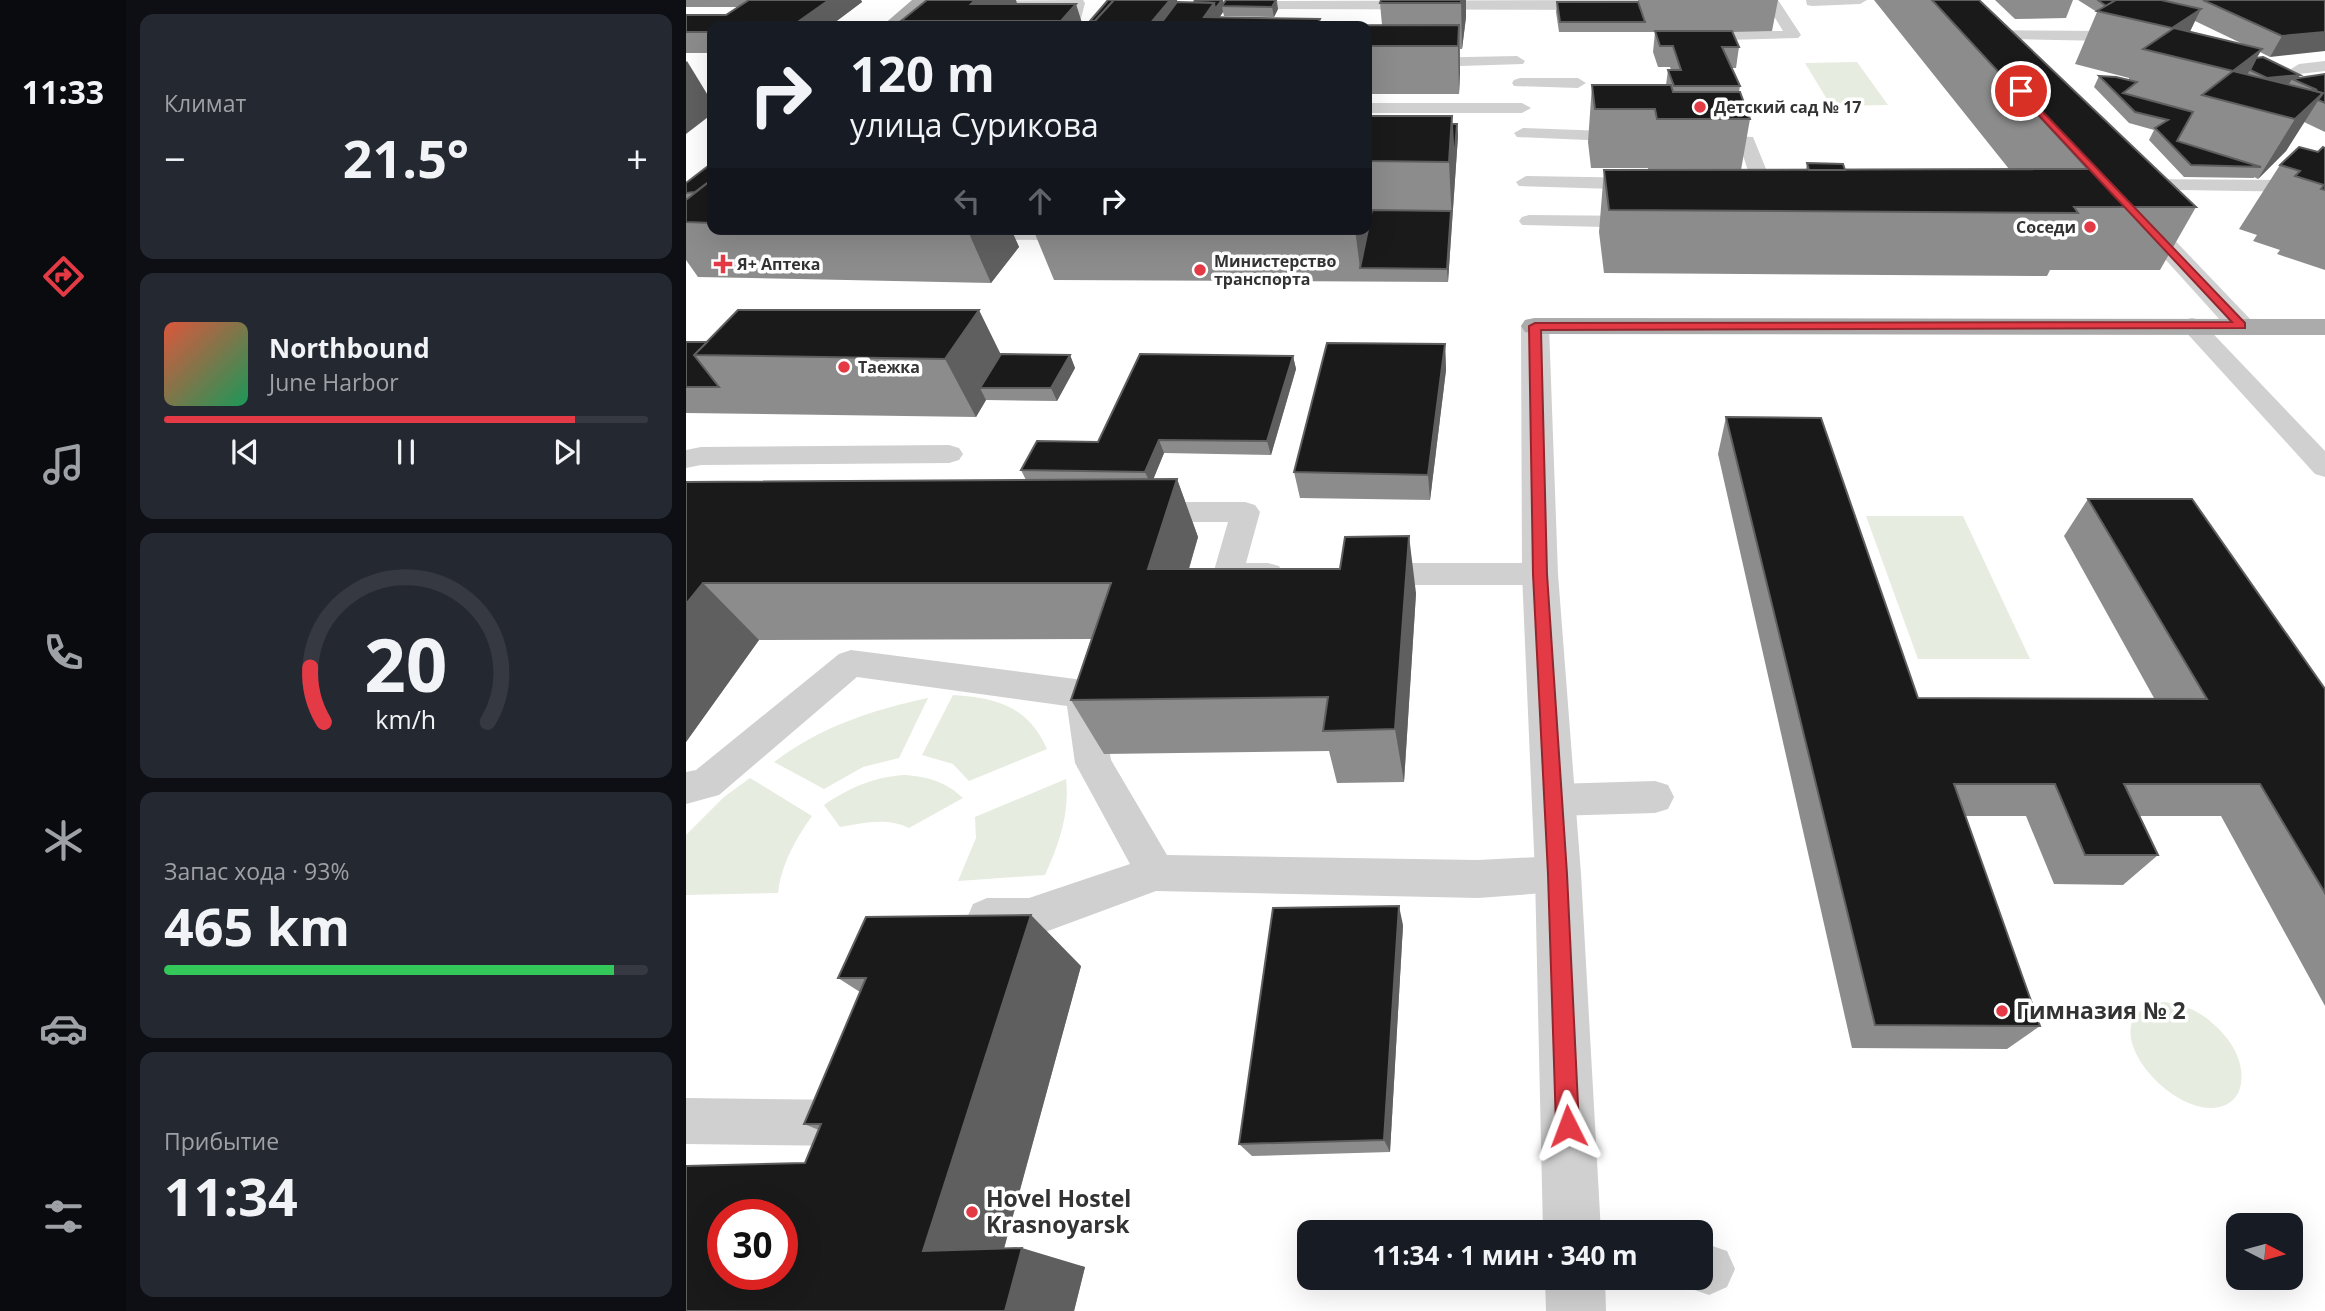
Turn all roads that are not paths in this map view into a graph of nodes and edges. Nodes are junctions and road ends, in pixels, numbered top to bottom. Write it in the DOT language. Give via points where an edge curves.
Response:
graph roads {
  1 [pos="922,0"];
  2 [pos="1662,0"];
  3 [pos="1771,0"];
  4 [pos="1860,0"];
  5 [pos="933,1"];
  6 [pos="957,1"];
  7 [pos="1081,1"];
  8 [pos="1812,2"];
  9 [pos="1288,3"];
  10 [pos="1222,5"];
  11 [pos="1952,17"];
  12 [pos="896,21"];
  13 [pos="1074,21"];
  14 [pos="1969,35"];
  15 [pos="1679,36"];
  16 [pos="2144,45"];
  17 [pos="1987,55"];
  18 [pos="1517,61"];
  19 [pos="1372,64"];
  20 [pos="2325,66"];
  21 [pos="2299,69"];
  22 [pos="1520,83"];
  23 [pos="1578,83"];
  24 [pos="1372,108"];
  25 [pos="1522,108"];
  26 [pos="1523,133"];
  27 [pos="1653,138"];
  28 [pos="1680,139"];
  29 [pos="1526,182"];
  30 [pos="1670,184"];
  31 [pos="1723,185"];
  32 [pos="2109,185"];
  33 [pos="2308,186"];
  34 [pos="1529,221"];
  35 [pos="1663,222"];
  36 [pos="1535,326"];
  37 [pos="2192,326"];
  38 [pos="2241,326"];
  39 [pos="2325,327"];
  40 [pos="949,454"];
  41 [pos="686,459"];
  42 [pos="2325,468"];
  43 [pos="1111,512"];
  44 [pos="1295,574"];
  45 [pos="1335,574"];
  46 [pos="1540,574"];
  47 [pos="686,788"];
  48 [pos="1655,797"];
  49 [pos="1553,800"];
  50 [pos="1156,873"];
  51 [pos="1558,874"];
  52 [pos="954,919"];
  53 [pos="865,1085"];
  54 [pos="686,1121"];
  55 [pos="1578,1220"];
  1 -- 5 [label="lane"];
  1 -- 12 [label="main road"];
  2 -- 9 [label="lane" via="1655,6"];
  3 -- 15 [label="lane" via="1793,35"];
  4 -- 8 [label="lane"];
  6 -- 7 [label="lane"];
  7 -- 13 [label="lane"];
  9 -- 10 [label="lane"];
  11 -- 14 [label="street"];
  14 -- 16 [label="lane" via="2108,36"];
  14 -- 17 [label="street"];
  18 -- 19 [label="lane"];
  20 -- 21 [label="lane"];
  22 -- 23 [label="lane"];
  24 -- 25 [label="lane"];
  26 -- 27 [label="lane"];
  28 -- 31 [label="lane" via="1747,141 1763,186"];
  29 -- 30 [label="lane"];
  32 -- 33 [label="lane"];
  32 -- 38 [label="street"];
  34 -- 35 [label="lane"];
  36 -- 37 [label="main road"];
  36 -- 46 [label="street"];
  37 -- 38 [label="main road"];
  37 -- 42 [label="lane"];
  38 -- 39 [label="main road"];
  40 -- 41 [label="lane"];
  43 -- 44 [label="lane" via="1244,512 1228,575"];
  45 -- 46 [label="lane"];
  46 -- 49 [label="street"];
  47 -- 50 [label="lane" via="706,784 851,663 1083,694 1093,763"];
  48 -- 49 [label="lane"];
  49 -- 51 [label="street"];
  50 -- 51 [label="lane" via="1478,879"];
  50 -- 52 [label="lane" via="1029,918"];
  51 -- 55 [label="street"];
  53 -- 54 [label="lane" via="850,1123"];
}
